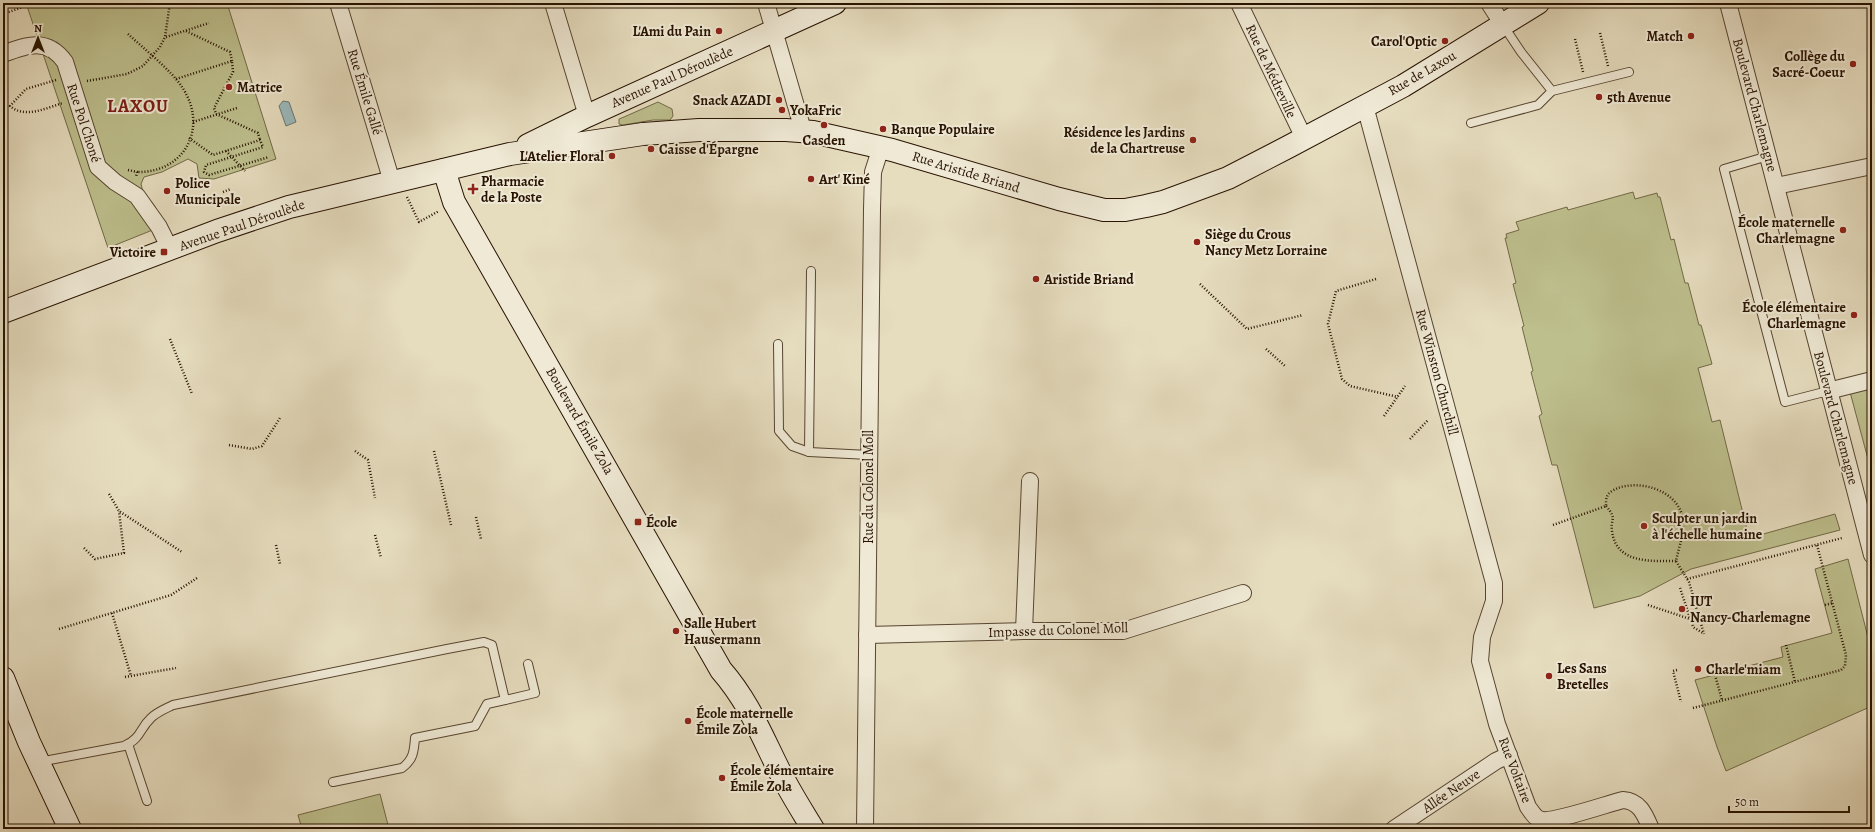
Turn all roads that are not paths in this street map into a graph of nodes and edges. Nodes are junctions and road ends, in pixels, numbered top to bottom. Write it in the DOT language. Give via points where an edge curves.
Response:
graph roads {
  1 [pos="338,3"];
  2 [pos="553,3"];
  3 [pos="766,3"];
  4 [pos="835,3"];
  5 [pos="1239,3"];
  6 [pos="1489,3"];
  7 [pos="1538,3"];
  8 [pos="1728,3"];
  9 [pos="1503,25"];
  10 [pos="774,31"];
  11 [pos="3,54"];
  12 [pos="1629,72"];
  13 [pos="1552,91"];
  14 [pos="1365,106"];
  15 [pos="587,116"];
  16 [pos="1471,123"];
  17 [pos="803,130"];
  18 [pos="614,138"];
  19 [pos="1304,138"];
  20 [pos="881,147"];
  21 [pos="510,154"];
  22 [pos="1768,156"];
  23 [pos="1872,166"];
  24 [pos="444,170"];
  25 [pos="1776,186"];
  26 [pos="399,188"];
  27 [pos="170,249"];
  28 [pos="811,271"];
  29 [pos="3,312"];
  30 [pos="778,344"];
  31 [pos="1872,380"];
  32 [pos="1828,391"];
  33 [pos="809,452"];
  34 [pos="868,455"];
  35 [pos="1030,481"];
  36 [pos="1868,529"];
  37 [pos="1872,555"];
  38 [pos="1243,593"];
  39 [pos="1024,631"];
  40 [pos="867,635"];
  41 [pos="1482,637"];
  42 [pos="528,664"];
  43 [pos="3,678"];
  44 [pos="505,700"];
  45 [pos="128,744"];
  46 [pos="1509,755"];
  47 [pos="38,762"];
  48 [pos="333,782"];
  49 [pos="147,801"];
  50 [pos="808,827"];
  51 [pos="70,829"];
  52 [pos="865,829"];
  53 [pos="1394,829"];
  54 [pos="1651,829"];
  1 -- 26 [label="street, Rue Émile Gallé"];
  2 -- 15 [label="street"];
  3 -- 10 [label="street"];
  4 -- 10 [label="main road, Avenue Paul Déroulède"];
  5 -- 19 [label="street, Rue de Médreville"];
  6 -- 9 [label="street"];
  7 -- 9 [label="main road, Rue de Laxou"];
  8 -- 22 [label="street, Boulevard Charlemagne"];
  9 -- 13 [label="lane"];
  9 -- 14 [label="main road, Rue de Laxou"];
  10 -- 15 [label="main road, Avenue Paul Déroulède"];
  10 -- 17 [label="street"];
  11 -- 27 [label="street, Rue Pol Choné" via="31,44 49,48 61,56 98,167 136,196 159,227"];
  12 -- 13 [label="lane"];
  13 -- 16 [label="lane" via="1538,105"];
  14 -- 19 [label="main road, Rue de Laxou"];
  14 -- 41 [label="street, Rue Winston Churchill" via="1494,583 1494,601"];
  15 -- 18 [label="main road"];
  15 -- 21 [label="main road, Avenue Paul Déroulède"];
  17 -- 18 [label="main road, Rue Aristide Briand" via="676,131"];
  17 -- 20 [label="main road, Rue Aristide Briand"];
  18 -- 21 [label="main road, Avenue Paul Déroulède"];
  19 -- 20 [label="main road, Rue Aristide Briand" via="1228,178 1163,202 1112,210 1059,199"];
  20 -- 34 [label="street, Rue du Colonel Moll" via="873,172"];
  21 -- 24 [label="main road, Avenue Paul Déroulède"];
  22 -- 25 [label="street, Boulevard Charlemagne"];
  22 -- 32 [label="lane" via="1724,169 1785,402"];
  23 -- 25 [label="street"];
  24 -- 26 [label="main road, Avenue Paul Déroulède"];
  24 -- 50 [label="main road, Boulevard Émile Zola" via="454,202 721,670 727,694 749,735 778,769"];
  25 -- 32 [label="street, Boulevard Charlemagne"];
  26 -- 27 [label="main road, Avenue Paul Déroulède" via="272,211"];
  27 -- 29 [label="main road, Avenue Paul Déroulède"];
  28 -- 33 [label="lane"];
  30 -- 33 [label="lane" via="779,431 792,446"];
  31 -- 32 [label="street"];
  32 -- 36 [label="street, Boulevard Charlemagne"];
  33 -- 34 [label="lane"];
  34 -- 40 [label="street, Rue du Colonel Moll"];
  35 -- 39 [label="street"];
  36 -- 37 [label="street, Boulevard Charlemagne"];
  38 -- 39 [label="street, Impasse du Colonel Moll" via="1123,631"];
  39 -- 40 [label="street, Impasse du Colonel Moll"];
  40 -- 52 [label="street, Rue du Colonel Moll"];
  41 -- 46 [label="street, Rue Voltaire" via="1482,668 1497,724"];
  42 -- 44 [label="lane" via="535,693"];
  43 -- 47 [label="main road"];
  44 -- 45 [label="lane" via="492,645 484,642 173,705 149,719 134,742"];
  44 -- 48 [label="lane" via="488,704 475,726 415,738 414,755 402,768"];
  45 -- 47 [label="lane"];
  45 -- 49 [label="lane"];
  46 -- 53 [label="street, Allée Neuve"];
  46 -- 54 [label="street, Rue Voltaire" via="1528,807 1534,816 1541,820 1630,800 1639,805"];
  47 -- 51 [label="main road"];
}
